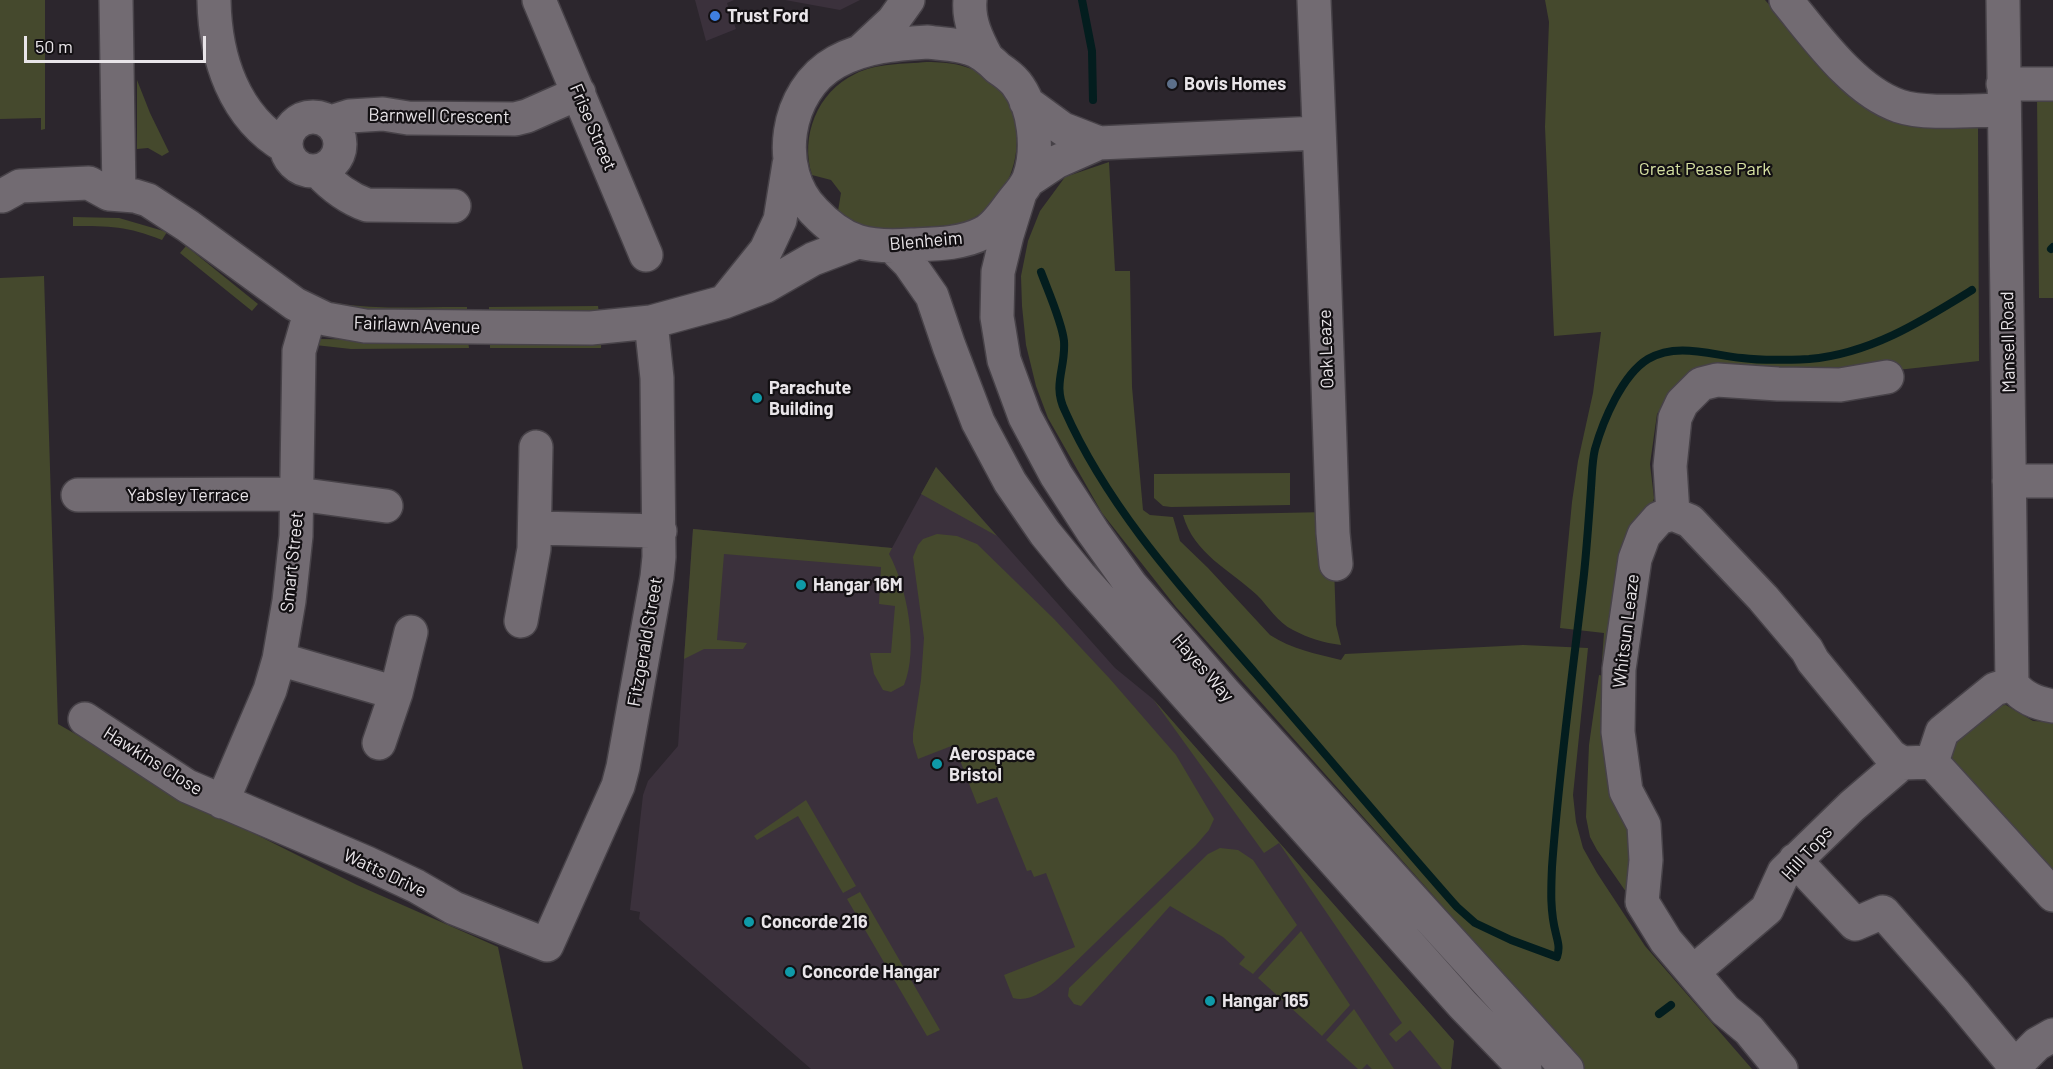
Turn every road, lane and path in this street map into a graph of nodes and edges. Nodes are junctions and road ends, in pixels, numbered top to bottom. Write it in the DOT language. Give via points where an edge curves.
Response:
graph roads {
  1 [pos="116,0"];
  2 [pos="214,0"];
  3 [pos="539,0"];
  4 [pos="908,0"];
  5 [pos="970,0"];
  6 [pos="1314,0"];
  7 [pos="1786,0"];
  8 [pos="2003,0"];
  9 [pos="862,50"];
  10 [pos="987,58"];
  11 [pos="2053,84"];
  12 [pos="579,93"];
  13 [pos="2004,97"];
  14 [pos="1026,102"];
  15 [pos="331,122"];
  16 [pos="1318,133"];
  17 [pos="1099,142"];
  18 [pos="286,147"];
  19 [pos="790,158"];
  20 [pos="318,171"];
  21 [pos="1025,186"];
  22 [pos="114,194"];
  23 [pos="1,196"];
  24 [pos="454,206"];
  25 [pos="855,243"];
  26 [pos="893,247"];
  27 [pos="646,255"];
  28 [pos="724,302"];
  29 [pos="310,313"];
  30 [pos="651,322"];
  31 [pos="1887,377"];
  32 [pos="536,447"];
  33 [pos="2009,481"];
  34 [pos="2053,481"];
  35 [pos="298,494"];
  36 [pos="78,495"];
  37 [pos="386,506"];
  38 [pos="1673,514"];
  39 [pos="536,528"];
  40 [pos="660,531"];
  41 [pos="1336,564"];
  42 [pos="521,621"];
  43 [pos="411,632"];
  44 [pos="279,659"];
  45 [pos="2012,684"];
  46 [pos="396,693"];
  47 [pos="2053,706"];
  48 [pos="85,719"];
  49 [pos="379,743"];
  50 [pos="1917,763"];
  51 [pos="222,802"];
  52 [pos="1796,860"];
  53 [pos="2053,895"];
  54 [pos="547,945"];
  55 [pos="1693,972"];
  56 [pos="2053,1035"];
  57 [pos="2013,1067"];
  58 [pos="1525,1069"];
  59 [pos="1567,1069"];
  60 [pos="1781,1069"];
  1 -- 22 [label="street"];
  2 -- 18 [label="street" via="218,46 233,90 254,122"];
  3 -- 12 [label="street, Frise Street"];
  4 -- 9 [label="street" via="893,21"];
  5 -- 10 [label="street" via="975,33"];
  6 -- 16 [label="street, Oak Leaze"];
  7 -- 13 [label="street" via="1838,62 1868,88 1898,106 1923,110"];
  8 -- 13 [label="street, Mansell Road"];
  9 -- 10 [label="street, Blenheim" via="928,42 969,48"];
  9 -- 19 [label="street, Blenheim" via="834,63 814,80 799,101 787,142"];
  10 -- 14 [label="street, Blenheim" via="1015,82"];
  11 -- 13 [label="street"];
  12 -- 15 [label="street, Barnwell Crescent" via="515,118 408,118 383,114 350,116"];
  12 -- 27 [label="street, Frise Street"];
  13 -- 33 [label="street, Mansell Road"];
  14 -- 17 [label="street" via="1063,129"];
  14 -- 21 [label="street, Blenheim" via="1035,154"];
  15 -- 18 [label="street" via="314,116 296,122 286,138"];
  15 -- 20 [label="street" via="340,138 338,155 333,163"];
  16 -- 17 [label="street"];
  16 -- 41 [label="street, Oak Leaze"];
  17 -- 21 [label="street" via="1056,162"];
  18 -- 20 [label="street" via="297,166"];
  19 -- 25 [label="street, Blenheim" via="808,206 826,224"];
  19 -- 28 [label="street" via="780,220 766,250"];
  20 -- 24 [label="street" via="340,192 367,205"];
  21 -- 26 [label="street, Blenheim" via="984,233 955,242"];
  21 -- 59 [label="street, Hayes Way" via="1006,235 998,272 997,317 1004,360 1014,388 1056,475 1131,585"];
  22 -- 23 [label="street, Fairlawn Avenue" via="90,203 21,203"];
  22 -- 29 [label="street, Fairlawn Avenue" via="148,200"];
  25 -- 26 [label="street, Blenheim"];
  25 -- 28 [label="street, Fairlawn Avenue"];
  26 -- 58 [label="street, Hayes Way" via="932,296 978,422 1010,482 1045,533 1423,960"];
  28 -- 30 [label="street, Fairlawn Avenue"];
  29 -- 30 [label="street, Fairlawn Avenue" via="342,323 388,327 591,328"];
  29 -- 35 [label="street, Smart Street" via="299,351"];
  30 -- 40 [label="street, Fitzgerald Street" via="657,378"];
  31 -- 38 [label="street" via="1840,385 1717,380 1701,384 1682,403 1675,418 1670,466"];
  32 -- 39 [label="street"];
  33 -- 34 [label="street"];
  33 -- 45 [label="street, Mansell Road"];
  35 -- 36 [label="street, Yabsley Terrace"];
  35 -- 37 [label="street, Yabsley Terrace"];
  35 -- 44 [label="street, Smart Street" via="293,568"];
  38 -- 50 [label="street" via="1690,521 1739,573 1807,650 1891,756"];
  38 -- 55 [label="street, Whitsun Leaze" via="1659,518 1644,535 1635,560 1619,669 1618,732 1626,791 1644,825 1642,902 1666,941"];
  39 -- 40 [label="street"];
  39 -- 42 [label="street"];
  40 -- 54 [label="street, Fitzgerald Street" via="657,577 620,776"];
  43 -- 46 [label="street"];
  44 -- 46 [label="street"];
  44 -- 51 [label="street, Smart Street" via="270,690"];
  45 -- 47 [label="street" via="2036,703"];
  45 -- 50 [label="street" via="1995,689 1942,732"];
  46 -- 49 [label="street"];
  48 -- 51 [label="street, Hawkins Close" via="187,786"];
  50 -- 52 [label="street, Hill Tops" via="1852,806"];
  50 -- 53 [label="street"];
  51 -- 54 [label="street, Watts Drive" via="377,867 454,908"];
  52 -- 55 [label="street, Hill Tops" via="1784,872 1767,909"];
  52 -- 57 [label="street" via="1855,924 1882,912"];
  55 -- 60 [label="street, Whitsun Leaze"];
  56 -- 57 [label="street"];
}
